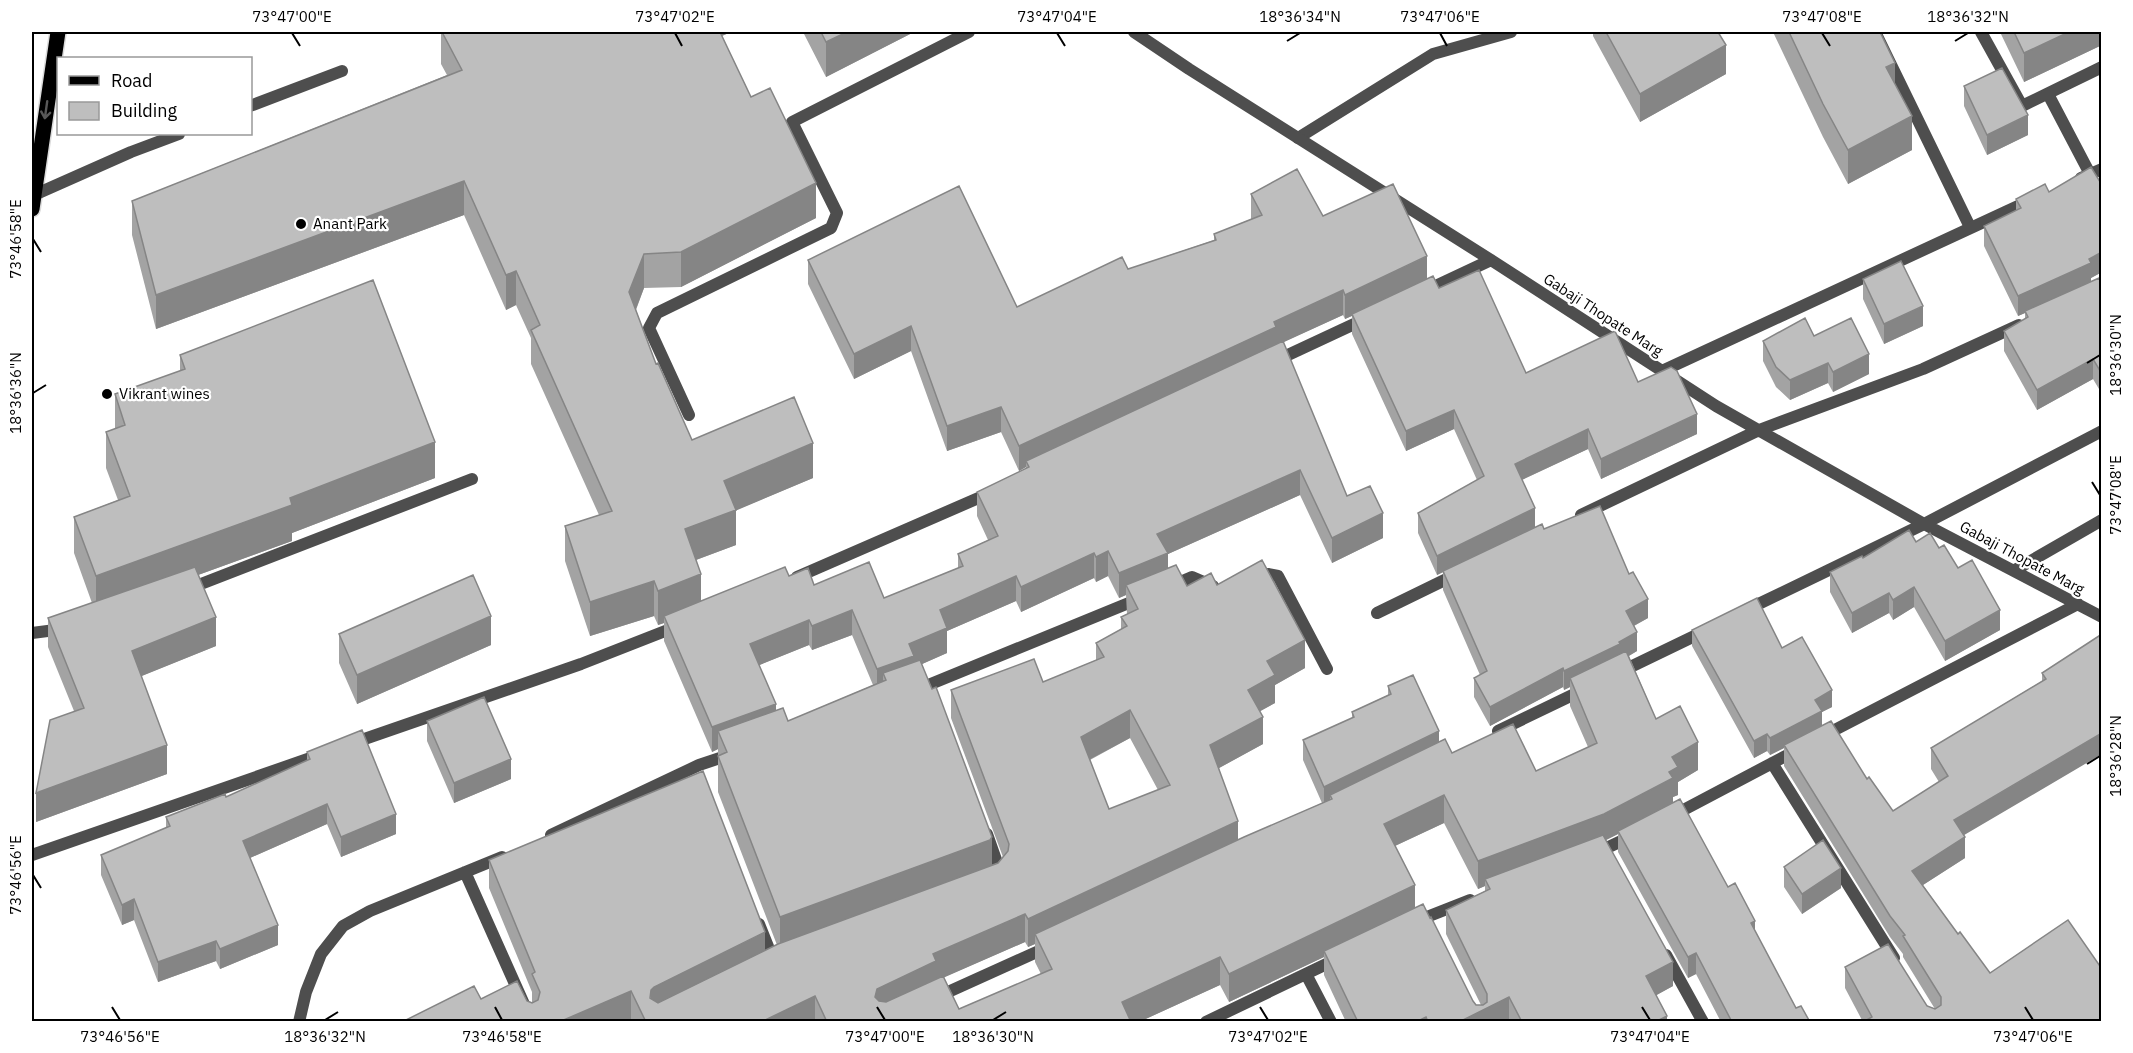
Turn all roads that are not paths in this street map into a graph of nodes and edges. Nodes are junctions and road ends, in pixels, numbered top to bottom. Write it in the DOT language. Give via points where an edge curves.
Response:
graph roads {
  1 [pos="58,32"];
  2 [pos="969,32"];
  3 [pos="1134,32"];
  4 [pos="1511,32"];
  5 [pos="1875,32"];
  6 [pos="1981,32"];
  7 [pos="2102,67"];
  8 [pos="342,71"];
  9 [pos="2048,94"];
  10 [pos="252,105"];
  11 [pos="176,135"];
  12 [pos="1298,138"];
  13 [pos="2096,171"];
  14 [pos="2068,184"];
  15 [pos="2035,198"];
  16 [pos="33,202"];
  17 [pos="1970,227"];
  18 [pos="1491,260"];
  19 [pos="1416,295"];
  20 [pos="1374,315"];
  21 [pos="2028,321"];
  22 [pos="1266,365"];
  23 [pos="1662,371"];
  24 [pos="689,415"];
  25 [pos="1759,430"];
  26 [pos="2102,431"];
  27 [pos="472,479"];
  28 [pos="999,489"];
  29 [pos="2102,520"];
  30 [pos="1568,521"];
  31 [pos="1924,524"];
  32 [pos="1473,567"];
  33 [pos="2015,570"];
  34 [pos="788,581"];
  35 [pos="1246,581"];
  36 [pos="1224,588"];
  37 [pos="173,594"];
  38 [pos="2078,604"];
  39 [pos="1377,613"];
  40 [pos="2102,617"];
  41 [pos="692,621"];
  42 [pos="77,627"];
  43 [pos="32,633"];
  44 [pos="1328,669"];
  45 [pos="908,692"];
  46 [pos="1483,739"];
  47 [pos="743,750"];
  48 [pos="1772,763"];
  49 [pos="981,818"];
  50 [pos="1659,822"];
  51 [pos="1638,833"];
  52 [pos="535,842"];
  53 [pos="515,851"];
  54 [pos="32,855"];
  55 [pos="1585,857"];
  56 [pos="465,872"];
  57 [pos="985,887"];
  58 [pos="1484,895"];
  59 [pos="754,909"];
  60 [pos="1408,925"];
  61 [pos="1064,939"];
  62 [pos="1658,940"];
  63 [pos="1347,954"];
  64 [pos="775,965"];
  65 [pos="1898,965"];
  66 [pos="1306,974"];
  67 [pos="926,1002"];
  68 [pos="299,1022"];
  69 [pos="532,1022"];
  70 [pos="1206,1022"];
  71 [pos="1331,1022"];
  72 [pos="1703,1022"];
  1 -- 16 [label="main road, one-way"];
  2 -- 24 [label="street" via="792,122 837,213 831,228 657,314 649,328"];
  3 -- 12 [label="street, Gabaji Thopate Marg"];
  4 -- 12 [label="street" via="1433,54"];
  5 -- 17 [label="street"];
  6 -- 9 [label="street" via="2022,106"];
  7 -- 9 [label="street"];
  8 -- 10 [label="street"];
  9 -- 13 [label="street"];
  11 -- 16 [label="street" via="131,152"];
  12 -- 18 [label="street, Gabaji Thopate Marg"];
  13 -- 14 [label="street"];
  15 -- 17 [label="street"];
  17 -- 23 [label="street"];
  18 -- 19 [label="street"];
  18 -- 23 [label="street, Gabaji Thopate Marg"];
  20 -- 22 [label="street"];
  21 -- 25 [label="street" via="1923,369"];
  23 -- 25 [label="street, Gabaji Thopate Marg"];
  25 -- 30 [label="street"];
  25 -- 31 [label="street, Gabaji Thopate Marg"];
  26 -- 31 [label="street"];
  27 -- 37 [label="street"];
  28 -- 34 [label="street"];
  29 -- 33 [label="street"];
  31 -- 33 [label="street, Gabaji Thopate Marg"];
  31 -- 46 [label="street"];
  32 -- 39 [label="street"];
  33 -- 38 [label="street, Gabaji Thopate Marg"];
  35 -- 44 [label="street" via="1268,574 1278,576"];
  36 -- 45 [label="street" via="1192,577 933,690"];
  38 -- 40 [label="street, Gabaji Thopate Marg"];
  38 -- 48 [label="street"];
  41 -- 54 [label="street" via="581,664"];
  42 -- 43 [label="street"];
  47 -- 52 [label="street"];
  48 -- 50 [label="street"];
  48 -- 65 [label="street"];
  49 -- 57 [label="street" via="1001,874 995,883"];
  51 -- 55 [label="street" via="1610,854"];
  53 -- 56 [label="street"];
  56 -- 68 [label="street" via="343,926 321,954"];
  56 -- 69 [label="street"];
  58 -- 60 [label="street" via="1431,921"];
  59 -- 64 [label="street"];
  61 -- 67 [label="street"];
  62 -- 72 [label="street"];
  63 -- 66 [label="street"];
  66 -- 70 [label="street"];
  66 -- 71 [label="street"];
}
